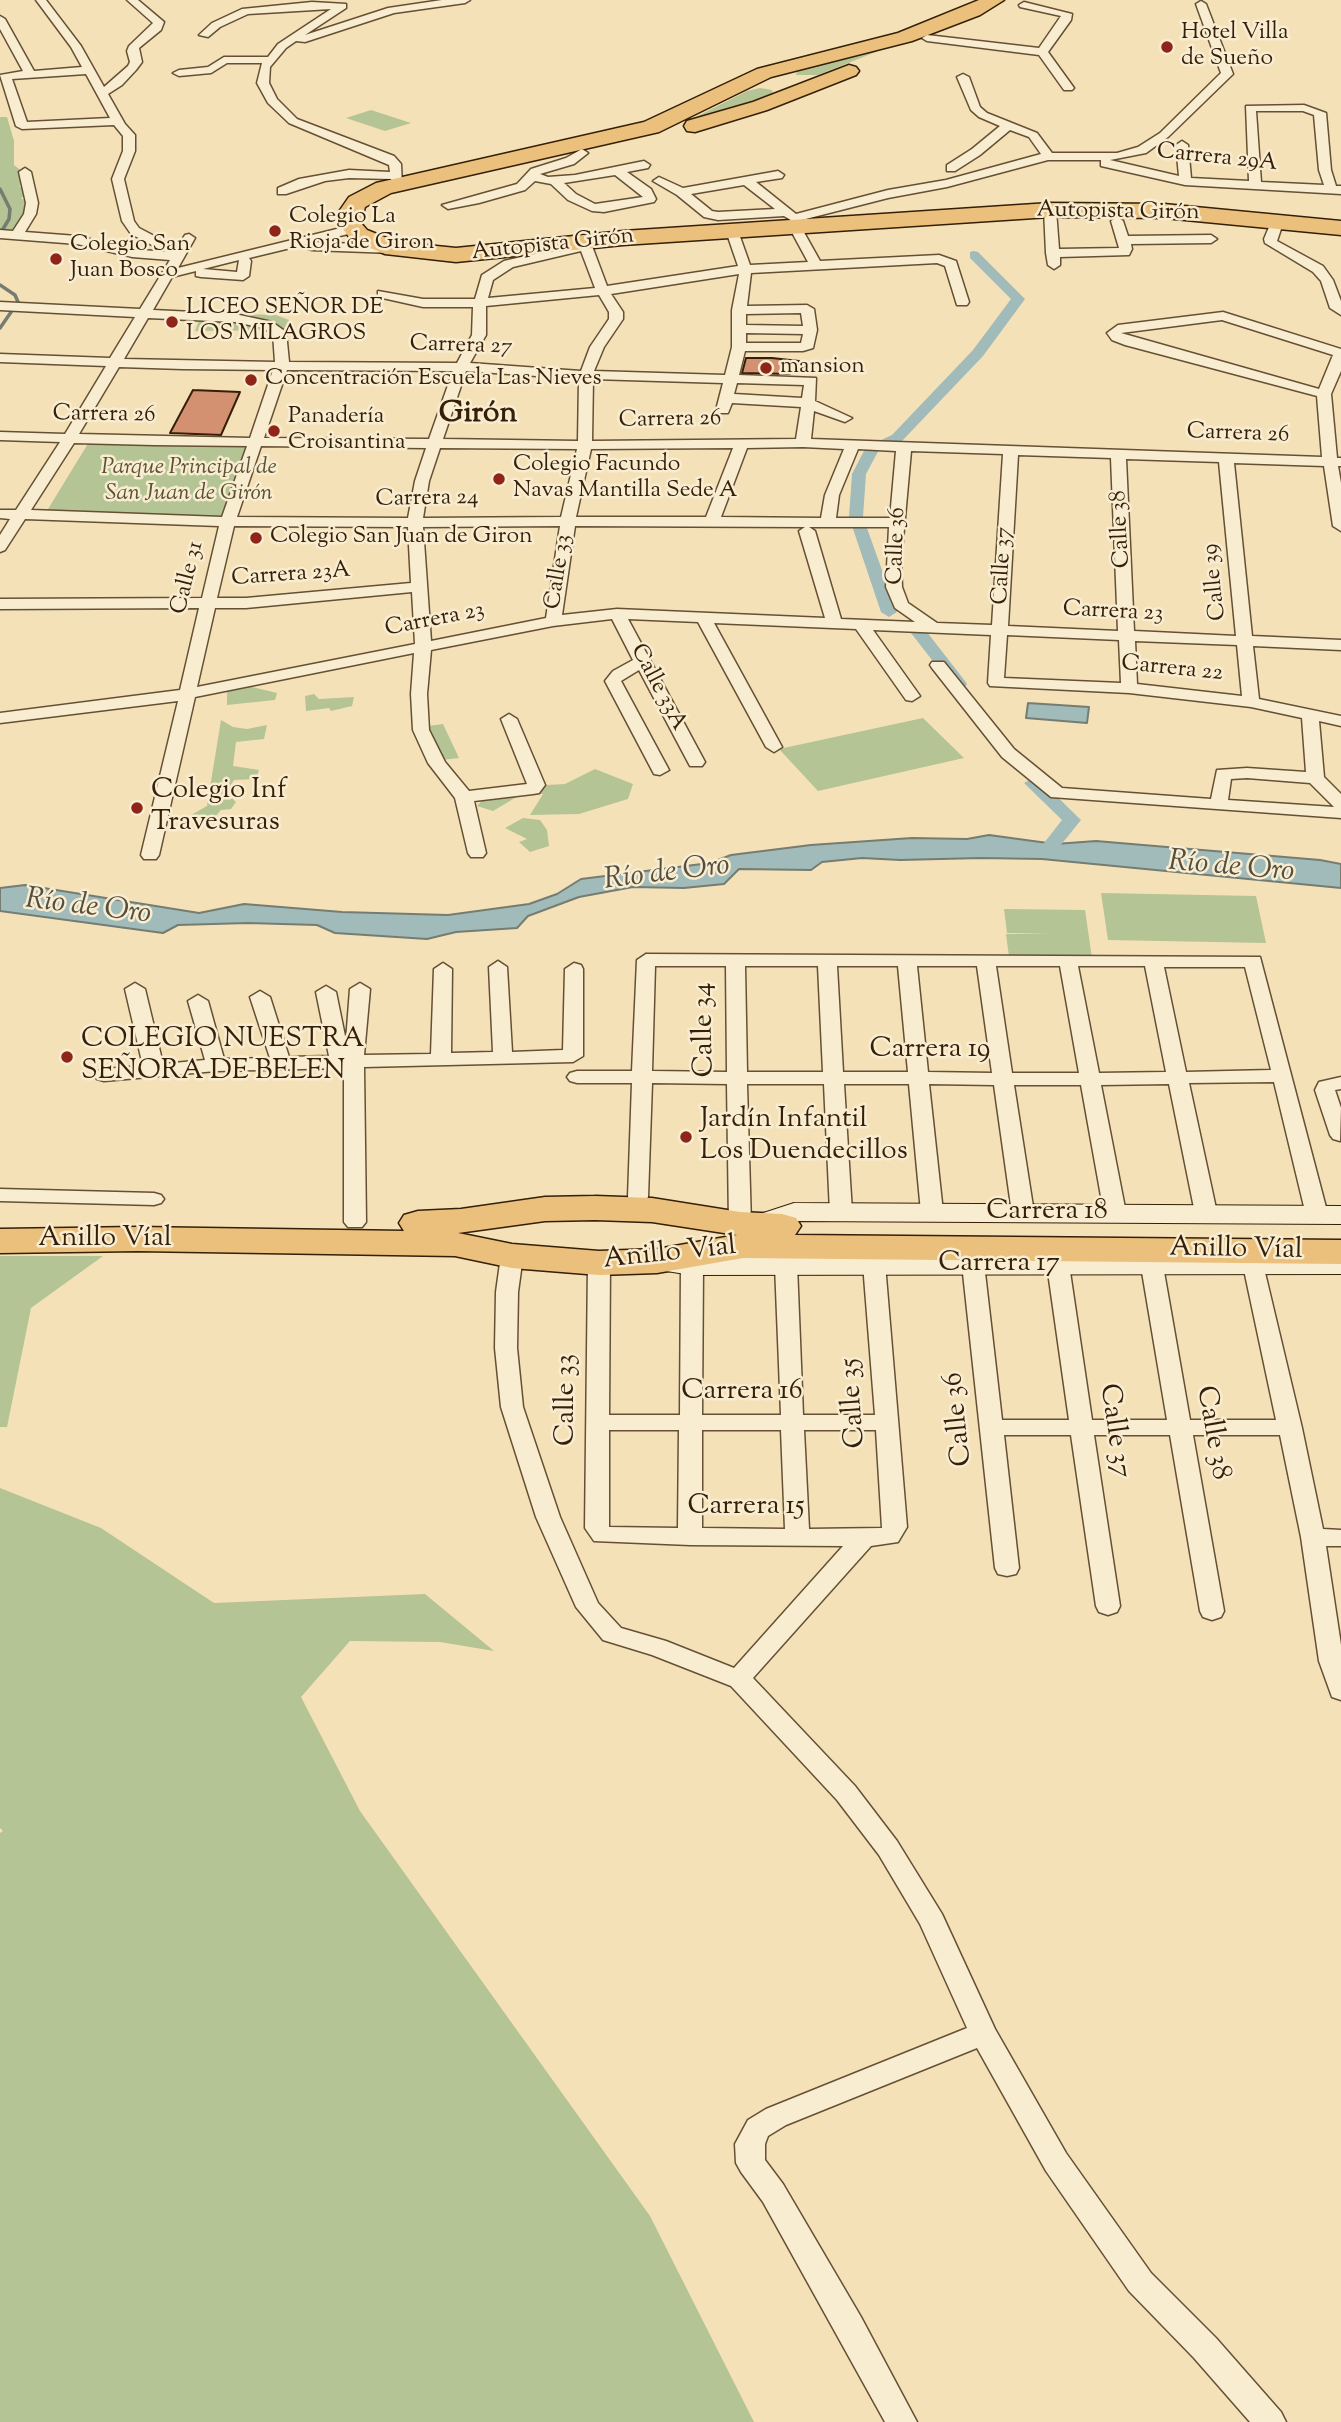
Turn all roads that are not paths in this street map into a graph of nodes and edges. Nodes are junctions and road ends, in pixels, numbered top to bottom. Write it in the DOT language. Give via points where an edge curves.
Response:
graph roads {
  1 [pos="41,0"];
  2 [pos="132,0"];
  3 [pos="465,0"];
  4 [pos="994,0"];
  5 [pos="1017,2"];
  6 [pos="1201,4"];
  7 [pos="244,6"];
  8 [pos="0,19"];
  9 [pos="204,35"];
  10 [pos="289,40"];
  11 [pos="919,41"];
  12 [pos="884,42"];
  13 [pos="1042,52"];
  14 [pos="269,60"];
  15 [pos="89,70"];
  16 [pos="179,73"];
  17 [pos="30,74"];
  18 [pos="963,77"];
  19 [pos="1068,88"];
  20 [pos="102,93"];
  21 [pos="722,118"];
  22 [pos="119,121"];
  23 [pos="1007,126"];
  24 [pos="651,127"];
  25 [pos="1182,145"];
  26 [pos="582,153"];
  27 [pos="1048,156"];
  28 [pos="1089,159"];
  29 [pos="644,165"];
  30 [pos="951,168"];
  31 [pos="616,170"];
  32 [pos="25,172"];
  33 [pos="778,175"];
  34 [pos="533,176"];
  35 [pos="397,180"];
  36 [pos="555,181"];
  37 [pos="659,181"];
  38 [pos="747,181"];
  39 [pos="1185,181"];
  40 [pos="1255,185"];
  41 [pos="1336,190"];
  42 [pos="282,191"];
  43 [pos="681,192"];
  44 [pos="447,205"];
  45 [pos="1050,210"];
  46 [pos="792,219"];
  47 [pos="1341,219"];
  48 [pos="1278,220"];
  49 [pos="1117,221"];
  50 [pos="1341,228"];
  51 [pos="353,229"];
  52 [pos="732,230"];
  53 [pos="10,235"];
  54 [pos="189,238"];
  55 [pos="623,238"];
  56 [pos="1211,239"];
  57 [pos="1123,240"];
  58 [pos="289,246"];
  59 [pos="586,246"];
  60 [pos="393,249"];
  61 [pos="178,255"];
  62 [pos="245,261"];
  63 [pos="816,265"];
  64 [pos="746,269"];
  65 [pos="174,273"];
  66 [pos="603,291"];
  67 [pos="1336,293"];
  68 [pos="383,294"];
  69 [pos="962,302"];
  70 [pos="480,303"];
  71 [pos="5,306"];
  72 [pos="739,310"];
  73 [pos="146,311"];
  74 [pos="1341,311"];
  75 [pos="740,329"];
  76 [pos="810,330"];
  77 [pos="738,347"];
  78 [pos="0,358"];
  79 [pos="115,363"];
  80 [pos="282,365"];
  81 [pos="461,367"];
  82 [pos="586,375"];
  83 [pos="731,379"];
  84 [pos="811,384"];
  85 [pos="1324,394"];
  86 [pos="808,403"];
  87 [pos="0,436"];
  88 [pos="69,439"];
  89 [pos="255,441"];
  90 [pos="434,442"];
  91 [pos="741,442"];
  92 [pos="803,443"];
  93 [pos="853,444"];
  94 [pos="585,445"];
  95 [pos="904,445"];
  96 [pos="1011,449"];
  97 [pos="1118,453"];
  98 [pos="1226,457"];
  99 [pos="1335,461"];
  100 [pos="0,514"];
  101 [pos="19,514"];
  102 [pos="568,521"];
  103 [pos="712,521"];
  104 [pos="828,522"];
  105 [pos="226,523"];
  106 [pos="415,523"];
  107 [pos="894,523"];
  108 [pos="1341,526"];
  109 [pos="807,531"];
  110 [pos="0,547"];
  111 [pos="417,587"];
  112 [pos="0,604"];
  113 [pos="206,604"];
  114 [pos="901,605"];
  115 [pos="617,614"];
  116 [pos="702,617"];
  117 [pos="553,621"];
  118 [pos="834,622"];
  119 [pos="860,623"];
  120 [pos="883,624"];
  121 [pos="935,627"];
  122 [pos="1001,631"];
  123 [pos="1126,637"];
  124 [pos="1245,642"];
  125 [pos="1341,645"];
  126 [pos="423,647"];
  127 [pos="643,662"];
  128 [pos="938,664"];
  129 [pos="996,683"];
  130 [pos="1129,688"];
  131 [pos="185,695"];
  132 [pos="912,696"];
  133 [pos="1251,702"];
  134 [pos="1310,715"];
  135 [pos="0,718"];
  136 [pos="509,719"];
  137 [pos="1341,722"];
  138 [pos="774,747"];
  139 [pos="696,762"];
  140 [pos="660,770"];
  141 [pos="1315,778"];
  142 [pos="464,796"];
  143 [pos="1219,804"];
  144 [pos="1341,804"];
  145 [pos="1341,813"];
  146 [pos="477,853"];
  147 [pos="150,855"];
  148 [pos="735,961"];
  149 [pos="827,961"];
  150 [pos="907,961"];
  151 [pos="986,961"];
  152 [pos="1068,961"];
  153 [pos="1153,961"];
  154 [pos="498,967"];
  155 [pos="443,969"];
  156 [pos="574,969"];
  157 [pos="135,989"];
  158 [pos="360,989"];
  159 [pos="326,992"];
  160 [pos="260,997"];
  161 [pos="198,1001"];
  162 [pos="441,1058"];
  163 [pos="503,1058"];
  164 [pos="347,1060"];
  165 [pos="281,1062"];
  166 [pos="216,1065"];
  167 [pos="154,1069"];
  168 [pos="104,1076"];
  169 [pos="1282,1076"];
  170 [pos="577,1077"];
  171 [pos="643,1077"];
  172 [pos="737,1077"];
  173 [pos="1178,1077"];
  174 [pos="835,1078"];
  175 [pos="920,1079"];
  176 [pos="1004,1079"];
  177 [pos="1089,1079"];
  178 [pos="1341,1083"];
  179 [pos="1340,1135"];
  180 [pos="0,1195"];
  181 [pos="154,1199"];
  182 [pos="645,1203"];
  183 [pos="545,1209"];
  184 [pos="841,1212"];
  185 [pos="932,1212"];
  186 [pos="1023,1213"];
  187 [pos="1115,1213"];
  188 [pos="1206,1213"];
  189 [pos="0,1219"];
  190 [pos="1333,1220"];
  191 [pos="355,1222"];
  192 [pos="748,1224"];
  193 [pos="0,1241"];
  194 [pos="1341,1252"];
  195 [pos="528,1259"];
  196 [pos="665,1263"];
  197 [pos="599,1264"];
  198 [pos="874,1264"];
  199 [pos="974,1264"];
  200 [pos="786,1265"];
  201 [pos="1058,1265"];
  202 [pos="1254,1265"];
  203 [pos="1341,1265"];
  204 [pos="1152,1266"];
  205 [pos="598,1422"];
  206 [pos="690,1422"];
  207 [pos="792,1423"];
  208 [pos="887,1423"];
  209 [pos="991,1427"];
  210 [pos="1082,1427"];
  211 [pos="1180,1428"];
  212 [pos="1290,1428"];
  213 [pos="601,1535"];
  214 [pos="890,1536"];
  215 [pos="690,1537"];
  216 [pos="1313,1537"];
  217 [pos="797,1538"];
  218 [pos="864,1538"];
  219 [pos="1341,1538"];
  220 [pos="1007,1568"];
  221 [pos="1108,1606"];
  222 [pos="1212,1611"];
  223 [pos="738,1678"];
  224 [pos="1341,1691"];
  225 [pos="983,2033"];
  226 [pos="901,2422"];
  227 [pos="1270,2422"];
  1 -- 15 [label="street"];
  2 -- 20 [label="street" via="159,22 158,28 134,46 132,68"];
  3 -- 10 [label="street" via="392,10 326,34"];
  4 -- 12 [label="highway"];
  5 -- 11 [label="highway"];
  5 -- 13 [label="street" via="1068,15"];
  6 -- 28 [label="street" via="1227,74 1223,80 1142,150"];
  7 -- 9 [label="street"];
  7 -- 10 [label="street" via="342,6"];
  8 -- 17 [label="street"];
  10 -- 14 [label="street"];
  11 -- 12 [label="highway" via="818,77 797,77 789,72"];
  11 -- 13 [label="street"];
  11 -- 21 [label="highway, Autopista Girón"];
  12 -- 24 [label="highway" via="764,73"];
  13 -- 19 [label="street"];
  14 -- 16 [label="street" via="224,60 211,70"];
  14 -- 35 [label="street" via="263,83 281,111 309,129 390,159"];
  15 -- 17 [label="street"];
  15 -- 20 [label="street"];
  17 -- 22 [label="street" via="5,76 22,126"];
  18 -- 23 [label="street" via="975,108"];
  20 -- 22 [label="street"];
  21 -- 24 [label="highway" via="779,90 765,85 742,88 675,122"];
  21 -- 26 [label="highway, Autopista Girón"];
  22 -- 61 [label="street" via="129,135 130,151 118,179 128,221 135,231"];
  23 -- 27 [label="street" via="1033,135"];
  23 -- 30 [label="street"];
  24 -- 35 [label="highway"];
  25 -- 39 [label="street"];
  26 -- 34 [label="street"];
  26 -- 46 [label="highway, Autopista Girón" via="396,192 368,208 367,223 375,232 400,243 451,249 604,232"];
  27 -- 28 [label="street"];
  27 -- 46 [label="street"];
  28 -- 39 [label="street, Carrera 29A"];
  29 -- 31 [label="street"];
  31 -- 36 [label="street"];
  31 -- 36 [label="street" via="650,199 592,207"];
  32 -- 53 [label="street" via="33,203 30,214"];
  33 -- 38 [label="street"];
  34 -- 36 [label="street"];
  34 -- 44 [label="street" via="521,187"];
  35 -- 42 [label="street" via="349,174 303,182"];
  35 -- 51 [label="highway" via="357,202 349,216"];
  37 -- 43 [label="street"];
  38 -- 43 [label="street"];
  38 -- 46 [label="street"];
  39 -- 40 [label="street, Carrera 29A"];
  40 -- 41 [label="street, Carrera 29A"];
  40 -- 41 [label="street" via="1250,108 1304,108 1320,113 1325,170"];
  43 -- 46 [label="street" via="708,214"];
  45 -- 46 [label="highway, Autopista Girón"];
  45 -- 48 [label="highway, Autopista Girón" via="1154,210"];
  45 -- 57 [label="street" via="1053,259 1117,253 1126,249"];
  46 -- 47 [label="highway, Autopista Girón" via="1119,202"];
  46 -- 52 [label="highway, Autopista Girón"];
  46 -- 63 [label="street"];
  48 -- 50 [label="highway, Autopista Girón"];
  48 -- 67 [label="street" via="1271,243 1318,269"];
  49 -- 57 [label="street"];
  51 -- 58 [label="street"];
  51 -- 60 [label="highway, Autopista Girón"];
  52 -- 55 [label="highway, Autopista Girón"];
  52 -- 64 [label="street"];
  53 -- 61 [label="street"];
  54 -- 61 [label="street"];
  55 -- 59 [label="street"];
  55 -- 60 [label="highway, Autopista Girón" via="476,255"];
  56 -- 57 [label="street"];
  58 -- 60 [label="street"];
  58 -- 65 [label="street"];
  59 -- 66 [label="street, Calle 33"];
  59 -- 70 [label="street" via="509,264 487,278"];
  61 -- 65 [label="street"];
  62 -- 65 [label="street" via="243,276"];
  63 -- 64 [label="street"];
  63 -- 69 [label="street" via="945,260 951,264"];
  64 -- 66 [label="street"];
  64 -- 72 [label="street"];
  65 -- 73 [label="street"];
  66 -- 70 [label="street"];
  66 -- 82 [label="street, Calle 33" via="616,319 597,347"];
  67 -- 74 [label="street"];
  68 -- 70 [label="street" via="423,303"];
  70 -- 81 [label="street" via="479,335"];
  71 -- 73 [label="street"];
  72 -- 75 [label="street"];
  72 -- 76 [label="street" via="807,309"];
  73 -- 79 [label="street"];
  73 -- 80 [label="street, Calle 31" via="223,316 267,325 280,333"];
  75 -- 76 [label="street"];
  75 -- 77 [label="street"];
  76 -- 77 [label="street" via="808,345 803,347"];
  77 -- 83 [label="street"];
  78 -- 79 [label="street, Carrera 27"];
  79 -- 80 [label="street, Carrera 27"];
  79 -- 88 [label="street"];
  80 -- 81 [label="street, Carrera 27"];
  80 -- 89 [label="street, Calle 31"];
  81 -- 82 [label="street, Carrera 27"];
  81 -- 90 [label="street"];
  82 -- 83 [label="street, Carrera 27"];
  82 -- 94 [label="street, Calle 33"];
  83 -- 84 [label="street, Carrera 27"];
  83 -- 86 [label="street" via="724,404"];
  84 -- 86 [label="street"];
  84 -- 86 [label="street" via="844,413"];
  85 -- 85 [label="street" via="1339,353 1223,316 1114,333 1130,342"];
  85 -- 99 [label="street"];
  86 -- 92 [label="street"];
  87 -- 88 [label="street, Carrera 26"];
  88 -- 89 [label="street, Carrera 26"];
  88 -- 101 [label="street"];
  89 -- 90 [label="street, Carrera 26"];
  89 -- 105 [label="street, Calle 31"];
  90 -- 94 [label="street, Carrera 26"];
  90 -- 106 [label="street"];
  91 -- 92 [label="street, Carrera 26"];
  91 -- 94 [label="street, Carrera 26"];
  91 -- 103 [label="street"];
  92 -- 93 [label="street, Carrera 26"];
  93 -- 95 [label="street, Carrera 26"];
  93 -- 104 [label="street" via="832,495"];
  94 -- 102 [label="street, Calle 33"];
  95 -- 96 [label="street, Carrera 26"];
  95 -- 107 [label="street, Calle 36"];
  96 -- 97 [label="street, Carrera 26"];
  96 -- 122 [label="street, Calle 37"];
  97 -- 98 [label="street, Carrera 26"];
  97 -- 123 [label="street, Calle 38"];
  98 -- 99 [label="street, Carrera 26"];
  98 -- 124 [label="street, Calle 39"];
  99 -- 108 [label="street"];
  100 -- 101 [label="street, Carrera 24"];
  101 -- 105 [label="street, Carrera 24"];
  101 -- 110 [label="street"];
  102 -- 103 [label="street, Carrera 24"];
  102 -- 106 [label="street, Carrera 24"];
  102 -- 117 [label="street, Calle 33"];
  103 -- 104 [label="street, Carrera 24"];
  104 -- 107 [label="street, Carrera 24"];
  105 -- 106 [label="street, Carrera 24"];
  105 -- 113 [label="street, Calle 31"];
  106 -- 111 [label="street"];
  107 -- 114 [label="street, Calle 36" via="893,577"];
  109 -- 118 [label="street"];
  111 -- 113 [label="street, Carrera 23A"];
  111 -- 126 [label="street"];
  112 -- 113 [label="street, Carrera 23A"];
  113 -- 131 [label="street, Calle 31"];
  114 -- 120 [label="street"];
  114 -- 121 [label="street, Calle 36"];
  115 -- 116 [label="street, Carrera 23"];
  115 -- 117 [label="street, Carrera 23"];
  115 -- 127 [label="street, Calle 33A"];
  116 -- 118 [label="street, Carrera 23"];
  116 -- 138 [label="street"];
  117 -- 126 [label="street, Carrera 23"];
  118 -- 119 [label="street, Carrera 23"];
  119 -- 120 [label="street, Carrera 23"];
  119 -- 132 [label="street"];
  120 -- 121 [label="street, Carrera 23"];
  121 -- 122 [label="street, Carrera 23"];
  122 -- 123 [label="street, Carrera 23"];
  122 -- 129 [label="street, Calle 37"];
  123 -- 124 [label="street, Carrera 23"];
  123 -- 130 [label="street, Calle 38"];
  124 -- 125 [label="street, Carrera 23"];
  124 -- 133 [label="street, Calle 39"];
  126 -- 131 [label="street, Carrera 23"];
  126 -- 142 [label="street" via="421,730 437,763"];
  127 -- 139 [label="street, Calle 33A"];
  127 -- 140 [label="street" via="613,681"];
  128 -- 143 [label="street" via="1008,753 1057,793"];
  129 -- 130 [label="street, Carrera 22"];
  130 -- 133 [label="street, Carrera 22"];
  131 -- 135 [label="street, Carrera 23"];
  131 -- 147 [label="street, Calle 31"];
  133 -- 134 [label="street, Carrera 22"];
  134 -- 137 [label="street, Carrera 22"];
  134 -- 141 [label="street"];
  136 -- 142 [label="street" via="536,785 533,789"];
  141 -- 143 [label="street" via="1223,774"];
  141 -- 144 [label="street"];
  142 -- 146 [label="street"];
  143 -- 145 [label="street"];
  148 -- 149 [label="street"];
  148 -- 171 [label="street" via="646,960"];
  148 -- 172 [label="street, Calle 34"];
  149 -- 150 [label="street"];
  149 -- 174 [label="street"];
  150 -- 151 [label="street"];
  150 -- 175 [label="street"];
  151 -- 152 [label="street"];
  151 -- 176 [label="street"];
  152 -- 153 [label="street"];
  152 -- 177 [label="street"];
  153 -- 169 [label="street" via="1253,961"];
  153 -- 173 [label="street"];
  154 -- 163 [label="street"];
  155 -- 162 [label="street"];
  156 -- 163 [label="street" via="573,1055"];
  157 -- 167 [label="street"];
  158 -- 164 [label="street"];
  159 -- 164 [label="street"];
  160 -- 165 [label="street"];
  161 -- 166 [label="street"];
  162 -- 163 [label="street"];
  162 -- 164 [label="street"];
  164 -- 165 [label="street"];
  164 -- 191 [label="street"];
  165 -- 166 [label="street"];
  166 -- 167 [label="street"];
  167 -- 168 [label="street"];
  169 -- 173 [label="street, Carrera 19"];
  169 -- 190 [label="street"];
  170 -- 171 [label="street, Carrera 19"];
  171 -- 172 [label="street, Carrera 19"];
  171 -- 182 [label="street"];
  172 -- 174 [label="street, Carrera 19"];
  172 -- 192 [label="street, Calle 34"];
  173 -- 177 [label="street, Carrera 19"];
  173 -- 188 [label="street"];
  174 -- 175 [label="street, Carrera 19"];
  174 -- 184 [label="street"];
  175 -- 176 [label="street, Carrera 19"];
  175 -- 185 [label="street"];
  176 -- 177 [label="street, Carrera 19"];
  176 -- 186 [label="street"];
  177 -- 187 [label="street"];
  178 -- 179 [label="street" via="1325,1090"];
  180 -- 181 [label="street"];
  182 -- 183 [label="highway, Anillo Víal"];
  182 -- 192 [label="highway, Anillo Víal"];
  182 -- 196 [label="highway" via="617,1225 614,1243 621,1251"];
  183 -- 191 [label="highway, Anillo Víal" via="461,1221"];
  183 -- 195 [label="highway" via="566,1222 570,1239 565,1248"];
  184 -- 185 [label="street, Carrera 18"];
  184 -- 192 [label="street, Carrera 18" via="794,1212"];
  185 -- 186 [label="street, Carrera 18"];
  186 -- 187 [label="street, Carrera 18"];
  187 -- 188 [label="street, Carrera 18"];
  188 -- 190 [label="street, Carrera 18"];
  189 -- 191 [label="highway, Anillo Víal"];
  190 -- 192 [label="highway, Anillo Víal"];
  193 -- 195 [label="highway, Anillo Víal" via="456,1244"];
  194 -- 196 [label="highway, Anillo Víal" via="743,1246"];
  195 -- 197 [label="highway, Anillo Víal"];
  195 -- 223 [label="street" via="507,1292 506,1348 513,1407 548,1517 588,1607 612,1634"];
  196 -- 197 [label="highway, Anillo Víal"];
  196 -- 200 [label="street, Carrera 17"];
  196 -- 206 [label="street"];
  197 -- 205 [label="street, Calle 33"];
  198 -- 199 [label="street, Carrera 17"];
  198 -- 200 [label="street, Carrera 17"];
  198 -- 208 [label="street, Calle 35"];
  199 -- 201 [label="street, Carrera 17"];
  199 -- 209 [label="street, Calle 36"];
  200 -- 207 [label="street"];
  201 -- 204 [label="street, Carrera 17"];
  201 -- 210 [label="street, Calle 37"];
  202 -- 203 [label="street, Carrera 17"];
  202 -- 204 [label="street, Carrera 17"];
  202 -- 212 [label="street"];
  204 -- 211 [label="street, Calle 38"];
  205 -- 206 [label="street, Carrera 16"];
  205 -- 213 [label="street, Calle 33" via="597,1528"];
  206 -- 207 [label="street, Carrera 16"];
  206 -- 215 [label="street"];
  207 -- 208 [label="street, Carrera 16"];
  207 -- 217 [label="street"];
  208 -- 214 [label="street, Calle 35" via="895,1527"];
  209 -- 210 [label="street"];
  209 -- 220 [label="street, Calle 36"];
  210 -- 211 [label="street"];
  210 -- 221 [label="street, Calle 37"];
  211 -- 212 [label="street"];
  211 -- 222 [label="street, Calle 38"];
  212 -- 216 [label="street"];
  213 -- 215 [label="street, Carrera 15"];
  214 -- 218 [label="street, Carrera 15"];
  215 -- 217 [label="street, Carrera 15"];
  216 -- 219 [label="street"];
  216 -- 224 [label="street" via="1331,1661"];
  217 -- 218 [label="street, Carrera 15"];
  218 -- 223 [label="street"];
  223 -- 225 [label="street" via="846,1793 888,1848 932,1921"];
  225 -- 226 [label="street" via="776,2117 758,2127 750,2144 751,2163 773,2193"];
  225 -- 227 [label="street" via="1056,2162 1140,2282"];
}
